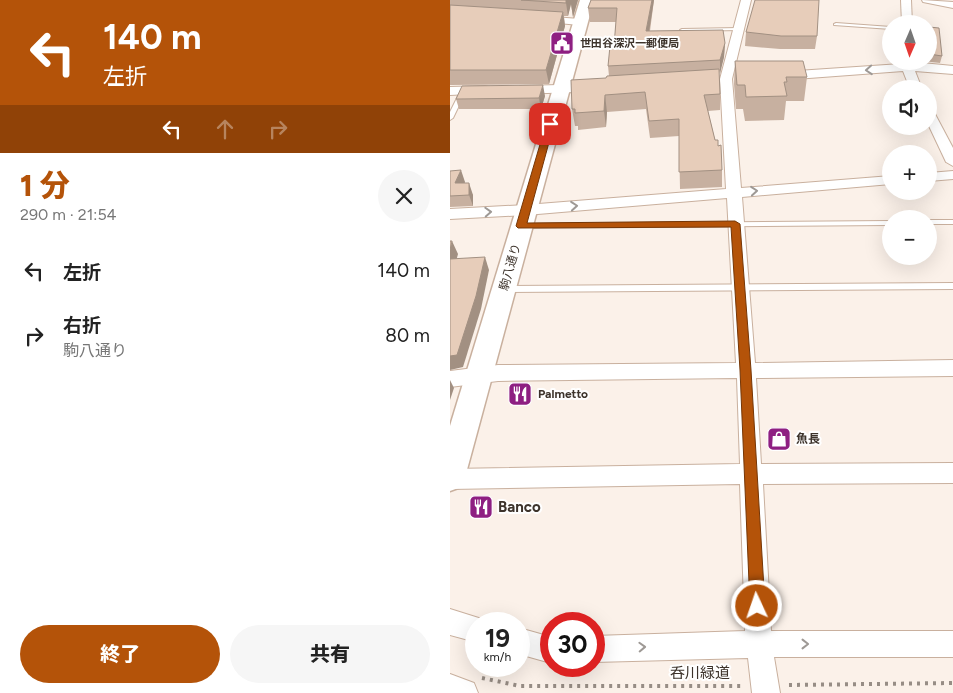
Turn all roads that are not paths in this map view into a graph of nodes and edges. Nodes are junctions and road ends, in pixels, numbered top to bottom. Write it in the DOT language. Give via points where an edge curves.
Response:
graph roads {
  1 [pos="587,0"];
  2 [pos="746,0"];
  3 [pos="906,0"];
  4 [pos="927,0"];
  5 [pos="953,5"];
  6 [pos="907,15"];
  7 [pos="524,18"];
  8 [pos="580,22"];
  9 [pos="836,24"];
  10 [pos="882,27"];
  11 [pos="739,29"];
  12 [pos="682,30"];
  13 [pos="882,66"];
  14 [pos="938,68"];
  15 [pos="953,70"];
  16 [pos="773,76"];
  17 [pos="608,87"];
  18 [pos="450,90"];
  19 [pos="463,90"];
  20 [pos="559,90"];
  21 [pos="450,118"];
  22 [pos="937,130"];
  23 [pos="953,162"];
  24 [pos="953,175"];
  25 [pos="937,176"];
  26 [pos="882,181"];
  27 [pos="733,193"];
  28 [pos="450,214"];
  29 [pos="523,218"];
  30 [pos="937,222"];
  31 [pos="953,222"];
  32 [pos="882,223"];
  33 [pos="735,224"];
  34 [pos="953,286"];
  35 [pos="740,288"];
  36 [pos="503,290"];
  37 [pos="953,368"];
  38 [pos="746,370"];
  39 [pos="479,375"];
  40 [pos="450,379"];
  41 [pos="953,473"];
  42 [pos="750,474"];
  43 [pos="450,478"];
  44 [pos="450,622"];
  45 [pos="465,626"];
  46 [pos="759,644"];
  47 [pos="953,644"];
  48 [pos="605,649"];
  49 [pos="765,689"];
  1 -- 8 [label="street, 駒八通り"];
  2 -- 11 [label="street"];
  3 -- 6 [label="street"];
  4 -- 5 [label="street"];
  7 -- 8 [label="street"];
  8 -- 20 [label="street, 駒八通り"];
  9 -- 10 [label="lane"];
  11 -- 12 [label="lane"];
  11 -- 27 [label="street" via="725,79"];
  13 -- 16 [label="street, one-way"];
  14 -- 15 [label="street"];
  17 -- 20 [label="street"];
  18 -- 19 [label="street"];
  19 -- 20 [label="street"];
  19 -- 21 [label="lane"];
  20 -- 29 [label="street, 駒八通り"];
  22 -- 23 [label="street"];
  24 -- 25 [label="street"];
  27 -- 26 [label="street, one-way"];
  29 -- 27 [label="street, one-way"];
  27 -- 33 [label="street"];
  28 -- 29 [label="street, one-way"];
  29 -- 33 [label="lane"];
  29 -- 36 [label="street, 駒八通り"];
  30 -- 31 [label="lane"];
  32 -- 33 [label="lane"];
  33 -- 35 [label="street"];
  34 -- 35 [label="lane"];
  35 -- 36 [label="lane"];
  35 -- 38 [label="street"];
  36 -- 39 [label="street, 駒八通り"];
  37 -- 38 [label="street"];
  38 -- 39 [label="street" via="498,372"];
  38 -- 42 [label="street"];
  39 -- 40 [label="street"];
  39 -- 43 [label="street, 駒八通り"];
  41 -- 42 [label="street"];
  42 -- 43 [label="street"];
  42 -- 46 [label="street"];
  44 -- 45 [label="street"];
  46 -- 47 [label="street, one-way"];
  48 -- 46 [label="street, one-way"];
  46 -- 49 [label="street"];
}
